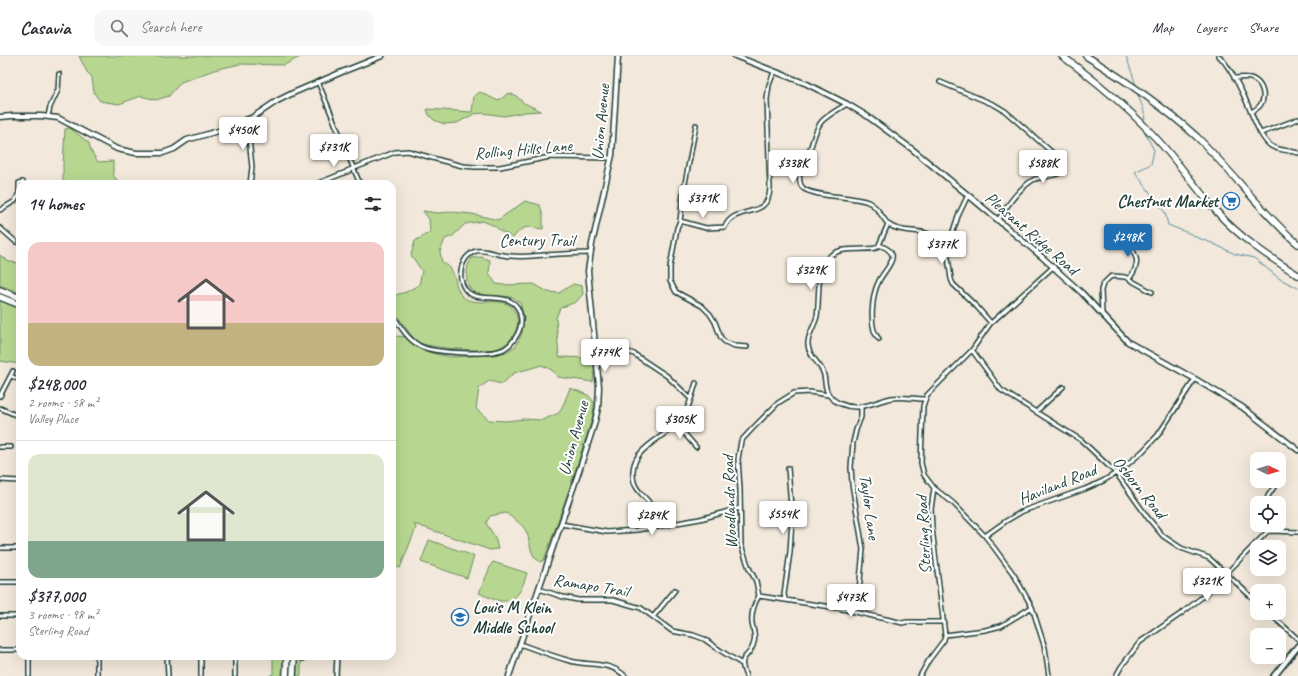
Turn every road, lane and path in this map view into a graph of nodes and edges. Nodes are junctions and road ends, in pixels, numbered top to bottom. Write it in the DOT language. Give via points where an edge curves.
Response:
graph roads {
  1 [pos="382,56"];
  2 [pos="618,56"];
  3 [pos="735,56"];
  4 [pos="1062,56"];
  5 [pos="1086,56"];
  6 [pos="1219,56"];
  7 [pos="774,72"];
  8 [pos="58,74"];
  9 [pos="1234,78"];
  10 [pos="318,82"];
  11 [pos="940,82"];
  12 [pos="847,104"];
  13 [pos="1251,112"];
  14 [pos="48,116"];
  15 [pos="0,117"];
  16 [pos="247,119"];
  17 [pos="1298,119"];
  18 [pos="696,125"];
  19 [pos="1261,133"];
  20 [pos="1298,153"];
  21 [pos="611,158"];
  22 [pos="354,170"];
  23 [pos="250,180"];
  24 [pos="326,180"];
  25 [pos="358,180"];
  26 [pos="968,194"];
  27 [pos="16,199"];
  28 [pos="0,210"];
  29 [pos="998,220"];
  30 [pos="680,221"];
  31 [pos="888,224"];
  32 [pos="0,228"];
  33 [pos="1126,238"];
  34 [pos="16,242"];
  35 [pos="1298,244"];
  36 [pos="879,245"];
  37 [pos="948,250"];
  38 [pos="590,253"];
  39 [pos="1053,267"];
  40 [pos="1298,275"];
  41 [pos="1129,279"];
  42 [pos="0,290"];
  43 [pos="1152,292"];
  44 [pos="16,296"];
  45 [pos="0,297"];
  46 [pos="16,303"];
  47 [pos="1102,314"];
  48 [pos="396,320"];
  49 [pos="991,323"];
  50 [pos="879,339"];
  51 [pos="747,347"];
  52 [pos="972,350"];
  53 [pos="595,351"];
  54 [pos="13,371"];
  55 [pos="11,376"];
  56 [pos="16,378"];
  57 [pos="1195,379"];
  58 [pos="696,383"];
  59 [pos="1063,387"];
  60 [pos="829,395"];
  61 [pos="0,396"];
  62 [pos="691,399"];
  63 [pos="925,399"];
  64 [pos="861,407"];
  65 [pos="0,408"];
  66 [pos="1036,411"];
  67 [pos="16,416"];
  68 [pos="676,424"];
  69 [pos="0,446"];
  70 [pos="11,447"];
  71 [pos="696,447"];
  72 [pos="1298,450"];
  73 [pos="788,468"];
  74 [pos="1116,472"];
  75 [pos="0,480"];
  76 [pos="16,481"];
  77 [pos="934,488"];
  78 [pos="740,508"];
  79 [pos="561,524"];
  80 [pos="658,527"];
  81 [pos="1286,531"];
  82 [pos="1268,532"];
  83 [pos="1298,532"];
  84 [pos="985,536"];
  85 [pos="0,548"];
  86 [pos="16,548"];
  87 [pos="1226,574"];
  88 [pos="0,582"];
  89 [pos="16,582"];
  90 [pos="539,589"];
  91 [pos="675,590"];
  92 [pos="759,596"];
  93 [pos="1250,596"];
  94 [pos="785,599"];
  95 [pos="1032,607"];
  96 [pos="855,611"];
  97 [pos="0,616"];
  98 [pos="16,616"];
  99 [pos="653,617"];
  100 [pos="1277,620"];
  101 [pos="944,622"];
  102 [pos="945,635"];
  103 [pos="1298,639"];
  104 [pos="520,644"];
  105 [pos="1298,646"];
  106 [pos="0,650"];
  107 [pos="16,650"];
  108 [pos="29,660"];
  109 [pos="97,660"];
  110 [pos="167,660"];
  111 [pos="201,660"];
  112 [pos="235,660"];
  113 [pos="287,660"];
  114 [pos="294,660"];
  115 [pos="337,660"];
  116 [pos="742,664"];
  117 [pos="29,676"];
  118 [pos="97,676"];
  119 [pos="168,676"];
  120 [pos="201,676"];
  121 [pos="235,676"];
  122 [pos="286,676"];
  123 [pos="293,676"];
  124 [pos="336,676"];
  125 [pos="508,676"];
  126 [pos="625,676"];
  127 [pos="746,676"];
  128 [pos="920,676"];
  129 [pos="1049,676"];
  130 [pos="1116,676"];
  131 [pos="1274,676"];
  1 -- 10 [label="street"];
  2 -- 21 [label="street, Union Avenue"];
  3 -- 7 [label="street, Pleasant Ridge Road"];
  4 -- 40 [label="highway" via="1095,80 1153,135 1232,227 1261,251"];
  5 -- 35 [label="highway" via="1145,95 1196,137"];
  6 -- 9 [label="street"];
  7 -- 12 [label="street, Pleasant Ridge Road" via="807,84"];
  7 -- 30 [label="street" via="767,99 770,188 768,201 762,207 729,220 725,227 706,228"];
  8 -- 14 [label="street" via="58,90"];
  9 -- 13 [label="street"];
  9 -- 13 [label="street" via="1253,78 1261,86 1261,104"];
  10 -- 16 [label="street" via="277,101"];
  10 -- 22 [label="street"];
  11 -- 29 [label="street" via="1005,111 1064,166 1055,175 1038,178 1027,184 1015,195"];
  12 -- 26 [label="street, Pleasant Ridge Road" via="912,149"];
  12 -- 31 [label="street" via="817,127 801,167 800,184 812,192 868,202"];
  13 -- 19 [label="street"];
  14 -- 15 [label="street"];
  14 -- 16 [label="street" via="58,118 117,149 150,154 169,152 187,140"];
  16 -- 23 [label="street" via="252,167"];
  17 -- 19 [label="street"];
  18 -- 30 [label="street"];
  19 -- 20 [label="street" via="1273,147"];
  21 -- 22 [label="street, Rolling Hills Lane" via="550,157 501,167 475,167 400,150"];
  21 -- 38 [label="street, Union Avenue"];
  22 -- 24 [label="street, Rolling Hills Lane"];
  22 -- 25 [label="street"];
  26 -- 29 [label="street, Pleasant Ridge Road"];
  26 -- 37 [label="street" via="955,222"];
  27 -- 28 [label="street"];
  29 -- 39 [label="street, Pleasant Ridge Road"];
  30 -- 51 [label="street" via="670,267 670,281 676,292 702,306 710,314 720,338 735,346"];
  31 -- 36 [label="street"];
  31 -- 37 [label="street" via="930,235"];
  32 -- 34 [label="street"];
  33 -- 41 [label="street" via="1137,264"];
  36 -- 50 [label="street" via="890,251 892,256 891,263 879,281 874,295 874,332"];
  36 -- 60 [label="street" via="872,249 845,250 834,254 826,261 821,272 817,315 808,345 824,374"];
  37 -- 49 [label="street" via="952,284"];
  38 -- 48 [label="street, Century Trail" via="513,256 476,251 467,257 462,266 461,276 468,293 479,297 507,299 515,305 521,316 521,326 516,338 502,350 437,351 420,346 406,335"];
  38 -- 53 [label="street, Union Avenue" via="588,271"];
  39 -- 47 [label="street, Pleasant Ridge Road"];
  39 -- 49 [label="street"];
  41 -- 43 [label="street"];
  41 -- 47 [label="street" via="1114,276 1106,280 1101,290"];
  42 -- 44 [label="highway"];
  45 -- 46 [label="highway"];
  47 -- 57 [label="street, Pleasant Ridge Road" via="1128,342"];
  49 -- 52 [label="street"];
  52 -- 63 [label="street"];
  52 -- 66 [label="street, Osborn Road" via="1001,390"];
  53 -- 62 [label="street" via="617,348 634,354 667,376"];
  53 -- 79 [label="street, Union Avenue" via="598,408"];
  54 -- 55 [label="street"];
  55 -- 56 [label="street"];
  55 -- 61 [label="street"];
  57 -- 72 [label="street, Pleasant Ridge Road" via="1242,407"];
  57 -- 74 [label="street, Haviland Road" via="1158,435 1143,451"];
  58 -- 62 [label="street"];
  59 -- 66 [label="street"];
  60 -- 64 [label="street" via="840,404 852,408"];
  60 -- 78 [label="street, Woodlands Road" via="794,393 778,403 744,437 738,459"];
  62 -- 68 [label="street"];
  63 -- 64 [label="street" via="892,398"];
  63 -- 77 [label="street, Sterling Road" via="921,463 924,475"];
  64 -- 96 [label="street, Taylor Lane" via="851,467 864,549"];
  65 -- 67 [label="street"];
  66 -- 74 [label="street, Osborn Road" via="1081,440"];
  68 -- 71 [label="street"];
  68 -- 80 [label="street" via="642,450 635,460 634,482 653,511"];
  69 -- 70 [label="street"];
  73 -- 94 [label="street" via="792,520"];
  74 -- 84 [label="street, Haviland Road" via="1085,489 1023,512"];
  74 -- 87 [label="street, Osborn Road" via="1163,536 1181,548 1209,558"];
  75 -- 76 [label="street"];
  77 -- 84 [label="street" via="954,504"];
  77 -- 101 [label="street, Sterling Road" via="932,528"];
  78 -- 80 [label="street"];
  78 -- 92 [label="street, Woodlands Road" via="741,544 748,568 756,581"];
  79 -- 80 [label="street" via="607,532"];
  79 -- 90 [label="street, Union Avenue"];
  81 -- 83 [label="street"];
  82 -- 87 [label="street"];
  84 -- 95 [label="street" via="1014,575"];
  85 -- 86 [label="street"];
  87 -- 93 [label="street, Osborn Road"];
  87 -- 130 [label="street" via="1206,594 1140,642"];
  88 -- 89 [label="street"];
  90 -- 99 [label="street, Ramapo Trail" via="578,600 619,601 641,608"];
  90 -- 104 [label="street, Union Avenue"];
  91 -- 99 [label="street"];
  92 -- 94 [label="street"];
  92 -- 116 [label="street" via="755,602 752,621 754,644 752,650 743,658"];
  94 -- 96 [label="street"];
  95 -- 102 [label="street" via="1001,626"];
  95 -- 129 [label="street" via="1045,648"];
  96 -- 101 [label="street" via="903,623"];
  97 -- 98 [label="street"];
  99 -- 116 [label="street, Ramapo Trail" via="672,631 704,639"];
  100 -- 103 [label="street"];
  101 -- 102 [label="street, Sterling Road"];
  102 -- 128 [label="street"];
  104 -- 125 [label="street, Union Avenue"];
  104 -- 126 [label="street" via="571,661 604,665"];
  105 -- 131 [label="main road"];
  106 -- 107 [label="street"];
  108 -- 117 [label="street"];
  109 -- 118 [label="street"];
  110 -- 119 [label="street"];
  111 -- 120 [label="street"];
  112 -- 121 [label="street"];
  113 -- 122 [label="highway"];
  114 -- 123 [label="highway"];
  115 -- 124 [label="street"];
  116 -- 127 [label="street"];
}
